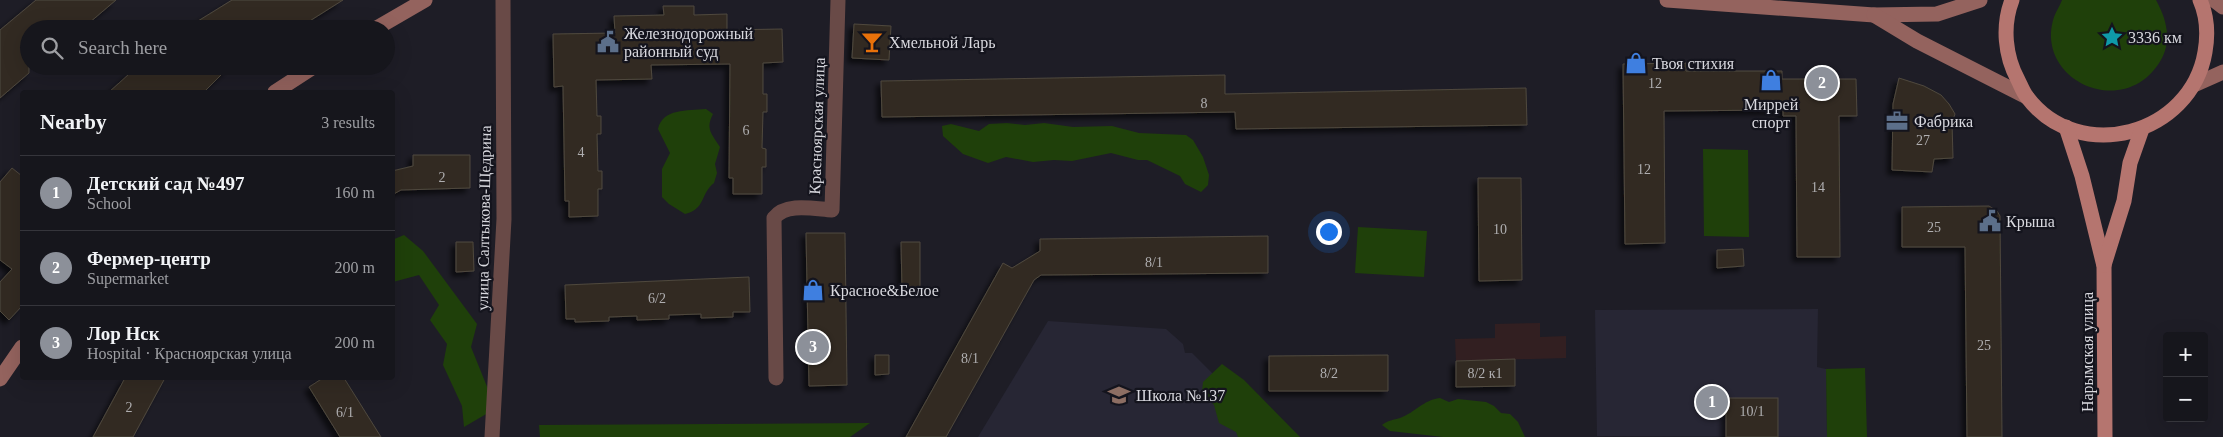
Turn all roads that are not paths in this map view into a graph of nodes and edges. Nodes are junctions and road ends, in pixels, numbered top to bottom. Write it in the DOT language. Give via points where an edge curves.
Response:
graph roads {
  1 [pos="425,0"];
  2 [pos="503,0"];
  3 [pos="838,0"];
  4 [pos="1667,0"];
  5 [pos="1980,0"];
  6 [pos="2012,0"];
  7 [pos="2200,0"];
  8 [pos="2214,0"];
  9 [pos="2223,7"];
  10 [pos="1874,15"];
  11 [pos="391,20"];
  12 [pos="2223,72"];
  13 [pos="300,75"];
  14 [pos="2194,85"];
  15 [pos="278,90"];
  16 [pos="2027,97"];
  17 [pos="2066,127"];
  18 [pos="2142,129"];
  19 [pos="2104,266"];
  20 [pos="20,350"];
  21 [pos="776,378"];
  22 [pos="0,379"];
  23 [pos="492,437"];
  24 [pos="2105,437"];
  1 -- 11 [label="street"];
  2 -- 23 [label="street, улица Салтыкова-Щедрина" via="504,219"];
  3 -- 21 [label="street, Красноярская улица" via="832,210 787,209 778,212 774,218"];
  4 -- 10 [label="street"];
  5 -- 10 [label="street" via="1938,14"];
  6 -- 16 [label="main road" via="2005,35 2011,68"];
  7 -- 14 [label="main road" via="2207,39 2203,63"];
  8 -- 9 [label="street"];
  10 -- 16 [label="street" via="1917,41"];
  12 -- 14 [label="street"];
  13 -- 15 [label="street"];
  14 -- 18 [label="main road" via="2171,112"];
  16 -- 17 [label="main road" via="2045,115"];
  17 -- 18 [label="main road" via="2104,136"];
  17 -- 19 [label="main road" via="2082,176"];
  18 -- 19 [label="main road"];
  19 -- 24 [label="main road, Нарымская улица"];
  20 -- 22 [label="street"];
}
